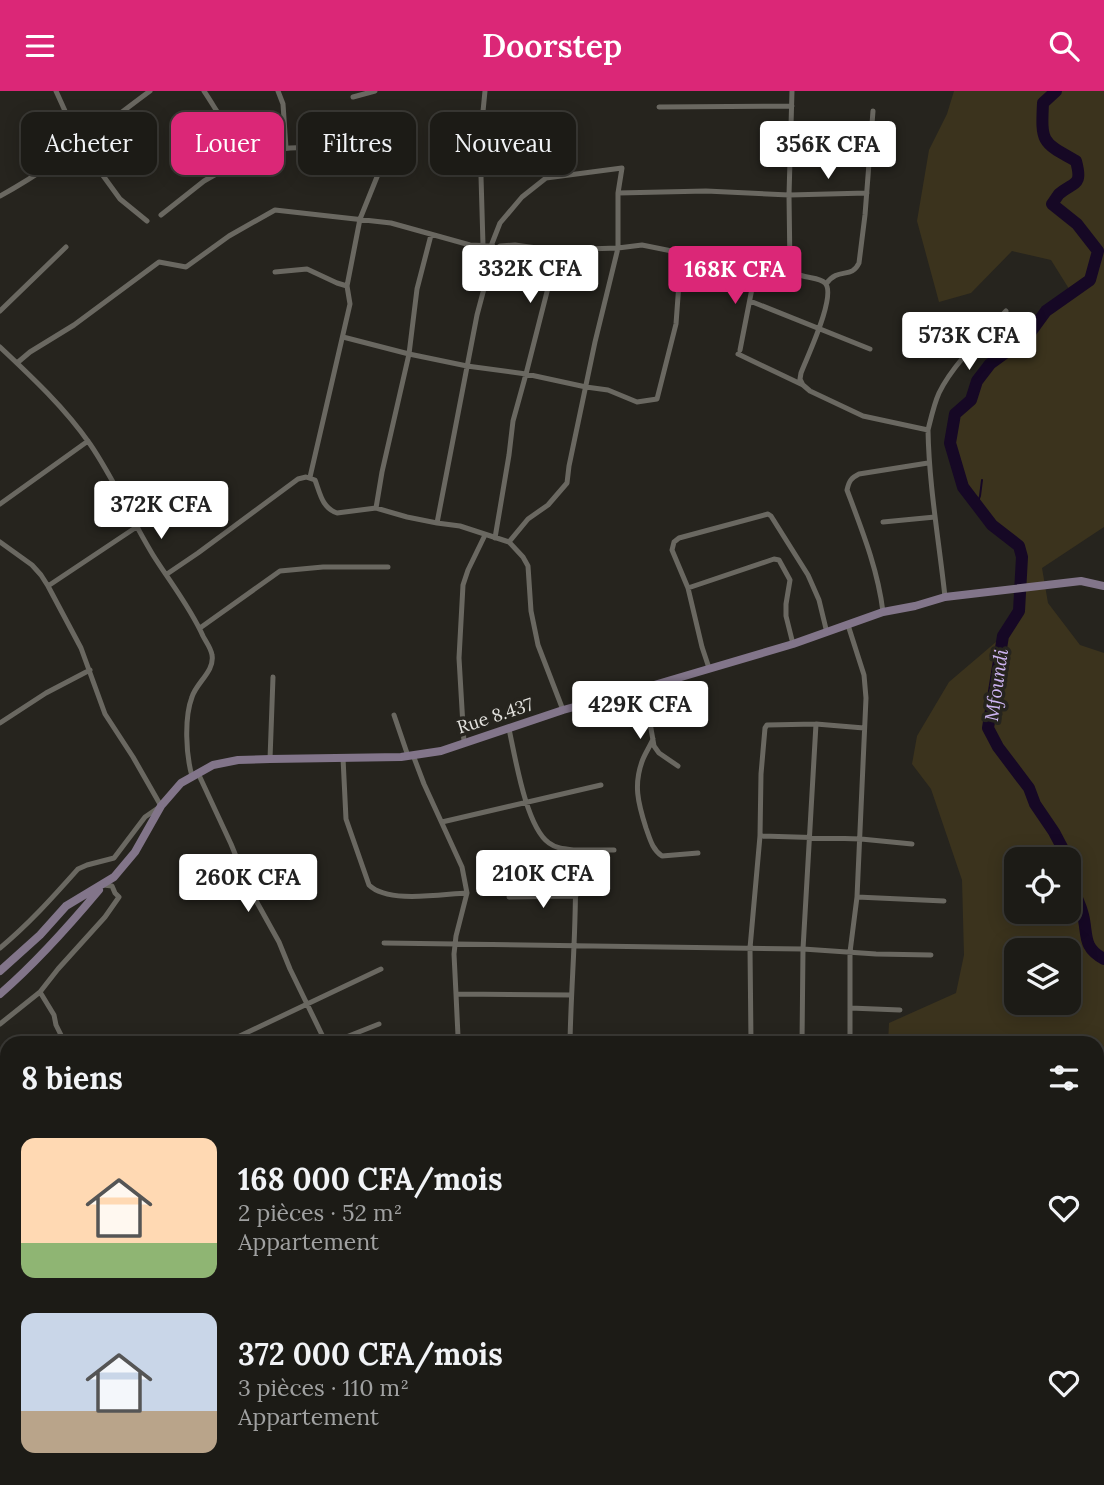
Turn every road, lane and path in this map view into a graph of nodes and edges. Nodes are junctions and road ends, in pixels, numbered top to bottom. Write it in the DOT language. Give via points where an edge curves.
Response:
graph roads {
  1 [pos="57,91"];
  2 [pos="150,91"];
  3 [pos="204,91"];
  4 [pos="278,91"];
  5 [pos="375,91"];
  6 [pos="485,91"];
  7 [pos="792,91"];
  8 [pos="353,97"];
  9 [pos="792,106"];
  10 [pos="659,107"];
  11 [pos="873,111"];
  12 [pos="66,112"];
  13 [pos="122,112"];
  14 [pos="218,112"];
  15 [pos="286,148"];
  16 [pos="35,175"];
  17 [pos="103,175"];
  18 [pos="215,175"];
  19 [pos="618,193"];
  20 [pos="867,193"];
  21 [pos="789,195"];
  22 [pos="0,196"];
  23 [pos="161,215"];
  24 [pos="360,219"];
  25 [pos="147,221"];
  26 [pos="431,235"];
  27 [pos="483,245"];
  28 [pos="491,246"];
  29 [pos="500,246"];
  30 [pos="66,247"];
  31 [pos="566,248"];
  32 [pos="618,248"];
  33 [pos="685,254"];
  34 [pos="756,268"];
  35 [pos="790,268"];
  36 [pos="275,272"];
  37 [pos="826,284"];
  38 [pos="347,286"];
  39 [pos="750,301"];
  40 [pos="0,311"];
  41 [pos="1006,311"];
  42 [pos="819,328"];
  43 [pos="343,337"];
  44 [pos="0,347"];
  45 [pos="870,349"];
  46 [pos="409,354"];
  47 [pos="17,363"];
  48 [pos="467,366"];
  49 [pos="526,374"];
  50 [pos="803,385"];
  51 [pos="586,387"];
  52 [pos="928,430"];
  53 [pos="88,441"];
  54 [pos="928,463"];
  55 [pos="310,477"];
  56 [pos="0,504"];
  57 [pos="376,508"];
  58 [pos="936,517"];
  59 [pos="883,522"];
  60 [pos="437,523"];
  61 [pos="138,526"];
  62 [pos="485,535"];
  63 [pos="495,538"];
  64 [pos="0,542"];
  65 [pos="509,542"];
  66 [pos="388,567"];
  67 [pos="167,574"];
  68 [pos="48,586"];
  69 [pos="1104,586"];
  70 [pos="688,588"];
  71 [pos="945,597"];
  72 [pos="883,612"];
  73 [pos="848,625"];
  74 [pos="200,628"];
  75 [pos="827,633"];
  76 [pos="793,644"];
  77 [pos="709,669"];
  78 [pos="90,670"];
  79 [pos="273,677"];
  80 [pos="644,688"];
  81 [pos="564,710"];
  82 [pos="394,715"];
  83 [pos="0,723"];
  84 [pos="816,724"];
  85 [pos="864,728"];
  86 [pos="509,729"];
  87 [pos="653,739"];
  88 [pos="464,743"];
  89 [pos="411,755"];
  90 [pos="343,758"];
  91 [pos="270,759"];
  92 [pos="678,766"];
  93 [pos="195,774"];
  94 [pos="601,785"];
  95 [pos="526,802"];
  96 [pos="161,806"];
  97 [pos="442,822"];
  98 [pos="760,836"];
  99 [pos="809,837"];
  100 [pos="861,839"];
  101 [pos="912,844"];
  102 [pos="614,850"];
  103 [pos="575,851"];
  104 [pos="698,853"];
  105 [pos="103,885"];
  106 [pos="467,893"];
  107 [pos="576,896"];
  108 [pos="509,897"];
  109 [pos="857,897"];
  110 [pos="944,901"];
  111 [pos="384,943"];
  112 [pos="455,945"];
  113 [pos="574,946"];
  114 [pos="0,948"];
  115 [pos="750,948"];
  116 [pos="803,949"];
  117 [pos="850,952"];
  118 [pos="931,955"];
  119 [pos="381,969"];
  120 [pos="0,971"];
  121 [pos="40,992"];
  122 [pos="0,994"];
  123 [pos="456,994"];
  124 [pos="571,995"];
  125 [pos="307,1005"];
  126 [pos="850,1008"];
  127 [pos="900,1010"];
  128 [pos="0,1024"];
  129 [pos="379,1024"];
  130 [pos="60,1036"];
  131 [pos="240,1036"];
  132 [pos="324,1036"];
  133 [pos="347,1036"];
  134 [pos="458,1036"];
  135 [pos="570,1036"];
  136 [pos="751,1036"];
  137 [pos="802,1036"];
  138 [pos="850,1036"];
  1 -- 12 [label="street"];
  2 -- 13 [label="street"];
  3 -- 14 [label="street"];
  4 -- 15 [label="street"];
  5 -- 8 [label="street"];
  6 -- 27 [label="street" via="480,142"];
  7 -- 9 [label="street"];
  9 -- 10 [label="street"];
  9 -- 21 [label="street"];
  11 -- 20 [label="street"];
  15 -- 24 [label="street" via="372,152 381,157"];
  16 -- 22 [label="street"];
  17 -- 25 [label="street" via="120,199"];
  18 -- 23 [label="street"];
  19 -- 21 [label="street"];
  19 -- 28 [label="street" via="622,168 546,179 522,197 500,223"];
  19 -- 32 [label="street"];
  20 -- 21 [label="street"];
  20 -- 37 [label="street" via="859,263"];
  21 -- 35 [label="street"];
  24 -- 26 [label="street"];
  24 -- 38 [label="street"];
  24 -- 47 [label="street" via="275,210 186,267 159,263"];
  26 -- 27 [label="street"];
  26 -- 46 [label="street" via="417,289"];
  27 -- 28 [label="street"];
  28 -- 29 [label="street"];
  29 -- 31 [label="street"];
  29 -- 48 [label="street" via="491,258"];
  30 -- 40 [label="street"];
  31 -- 32 [label="street"];
  31 -- 49 [label="street" via="550,280"];
  32 -- 33 [label="street" via="642,245"];
  32 -- 51 [label="street"];
  33 -- 34 [label="street"];
  33 -- 51 [label="street" via="676,324 657,399 636,402"];
  34 -- 35 [label="street"];
  34 -- 39 [label="street"];
  35 -- 37 [label="street" via="796,275"];
  36 -- 38 [label="street" via="307,269"];
  37 -- 42 [label="street"];
  38 -- 43 [label="street" via="350,304"];
  39 -- 42 [label="street"];
  39 -- 50 [label="street" via="739,352"];
  41 -- 52 [label="street" via="944,383"];
  42 -- 45 [label="street"];
  42 -- 50 [label="street" via="801,373"];
  43 -- 46 [label="street"];
  43 -- 55 [label="street"];
  44 -- 47 [label="street"];
  46 -- 48 [label="street"];
  46 -- 57 [label="street"];
  47 -- 53 [label="street"];
  48 -- 49 [label="street"];
  48 -- 60 [label="street"];
  49 -- 51 [label="street"];
  49 -- 63 [label="street" via="513,421"];
  50 -- 52 [label="street" via="863,417"];
  51 -- 65 [label="street" via="567,484"];
  52 -- 54 [label="street"];
  53 -- 56 [label="street"];
  53 -- 61 [label="street"];
  54 -- 58 [label="street"];
  54 -- 72 [label="street" via="859,474 848,482"];
  55 -- 57 [label="street" via="331,511"];
  55 -- 67 [label="street" via="298,479"];
  57 -- 60 [label="street"];
  58 -- 59 [label="street"];
  58 -- 71 [label="street"];
  60 -- 62 [label="street"];
  61 -- 67 [label="street"];
  61 -- 68 [label="street"];
  62 -- 63 [label="street"];
  62 -- 88 [label="street" via="463,585 459,658"];
  63 -- 65 [label="street"];
  64 -- 68 [label="street" via="32,565"];
  65 -- 81 [label="street" via="528,566 538,645"];
  66 -- 74 [label="street" via="280,571"];
  67 -- 74 [label="street"];
  68 -- 78 [label="street"];
  69 -- 71 [label="main road, Rue 8.437" via="1081,581"];
  70 -- 75 [label="street" via="672,548 679,538 768,514 808,575"];
  70 -- 76 [label="street" via="779,560 790,580 786,615"];
  70 -- 77 [label="street"];
  71 -- 72 [label="main road, Rue 8.437"];
  72 -- 73 [label="main road, Rue 8.437"];
  73 -- 75 [label="main road, Rue 8.437"];
  73 -- 85 [label="street" via="866,687"];
  74 -- 93 [label="street" via="212,661 190,704 189,765"];
  75 -- 76 [label="main road, Rue 8.437"];
  76 -- 77 [label="main road, Rue 8.437"];
  77 -- 80 [label="main road, Rue 8.437"];
  78 -- 83 [label="street"];
  78 -- 96 [label="street" via="105,714"];
  79 -- 91 [label="street"];
  80 -- 81 [label="main road, Rue 8.437"];
  80 -- 87 [label="street"];
  81 -- 86 [label="main road, Rue 8.437"];
  82 -- 89 [label="street"];
  84 -- 85 [label="street"];
  84 -- 98 [label="street" via="765,728"];
  84 -- 99 [label="street"];
  85 -- 100 [label="street"];
  86 -- 88 [label="main road, Rue 8.437"];
  86 -- 95 [label="street"];
  87 -- 92 [label="street" via="659,753"];
  87 -- 104 [label="street" via="642,761 636,792 650,839 662,856"];
  88 -- 89 [label="main road, Rue 8.437"];
  89 -- 90 [label="main road, Rue 8.437"];
  89 -- 97 [label="street"];
  90 -- 91 [label="main road, Rue 8.437"];
  90 -- 106 [label="street" via="346,819 369,885 400,896"];
  91 -- 93 [label="main road, Rue 8.437" via="225,762"];
  93 -- 96 [label="main road, Rue 8.437"];
  93 -- 125 [label="street"];
  94 -- 95 [label="street"];
  95 -- 97 [label="street"];
  95 -- 103 [label="street" via="543,838 559,849"];
  96 -- 105 [label="main road, Rue 8.437" via="135,852"];
  96 -- 114 [label="street" via="145,817 114,857 78,869"];
  97 -- 106 [label="street" via="462,867"];
  98 -- 99 [label="street"];
  98 -- 115 [label="street"];
  99 -- 100 [label="street"];
  99 -- 116 [label="street"];
  100 -- 101 [label="street"];
  100 -- 109 [label="street"];
  102 -- 103 [label="street"];
  103 -- 107 [label="street"];
  105 -- 120 [label="main road, Rue 8.437" via="66,907"];
  105 -- 121 [label="street" via="112,886 119,897"];
  105 -- 122 [label="main road, Rue 8.437" via="23,975"];
  106 -- 112 [label="street"];
  107 -- 108 [label="street"];
  107 -- 113 [label="street"];
  109 -- 110 [label="street"];
  109 -- 117 [label="street"];
  111 -- 112 [label="street"];
  112 -- 113 [label="street"];
  112 -- 123 [label="street"];
  113 -- 115 [label="street"];
  113 -- 124 [label="street"];
  115 -- 116 [label="street"];
  115 -- 136 [label="street"];
  116 -- 117 [label="street"];
  116 -- 137 [label="street"];
  117 -- 118 [label="street"];
  117 -- 126 [label="street"];
  119 -- 125 [label="street"];
  121 -- 128 [label="street"];
  121 -- 130 [label="street"];
  123 -- 124 [label="street"];
  123 -- 134 [label="street"];
  124 -- 135 [label="street"];
  125 -- 131 [label="street"];
  125 -- 132 [label="street"];
  126 -- 127 [label="street"];
  126 -- 138 [label="street"];
  129 -- 133 [label="street"];
}
